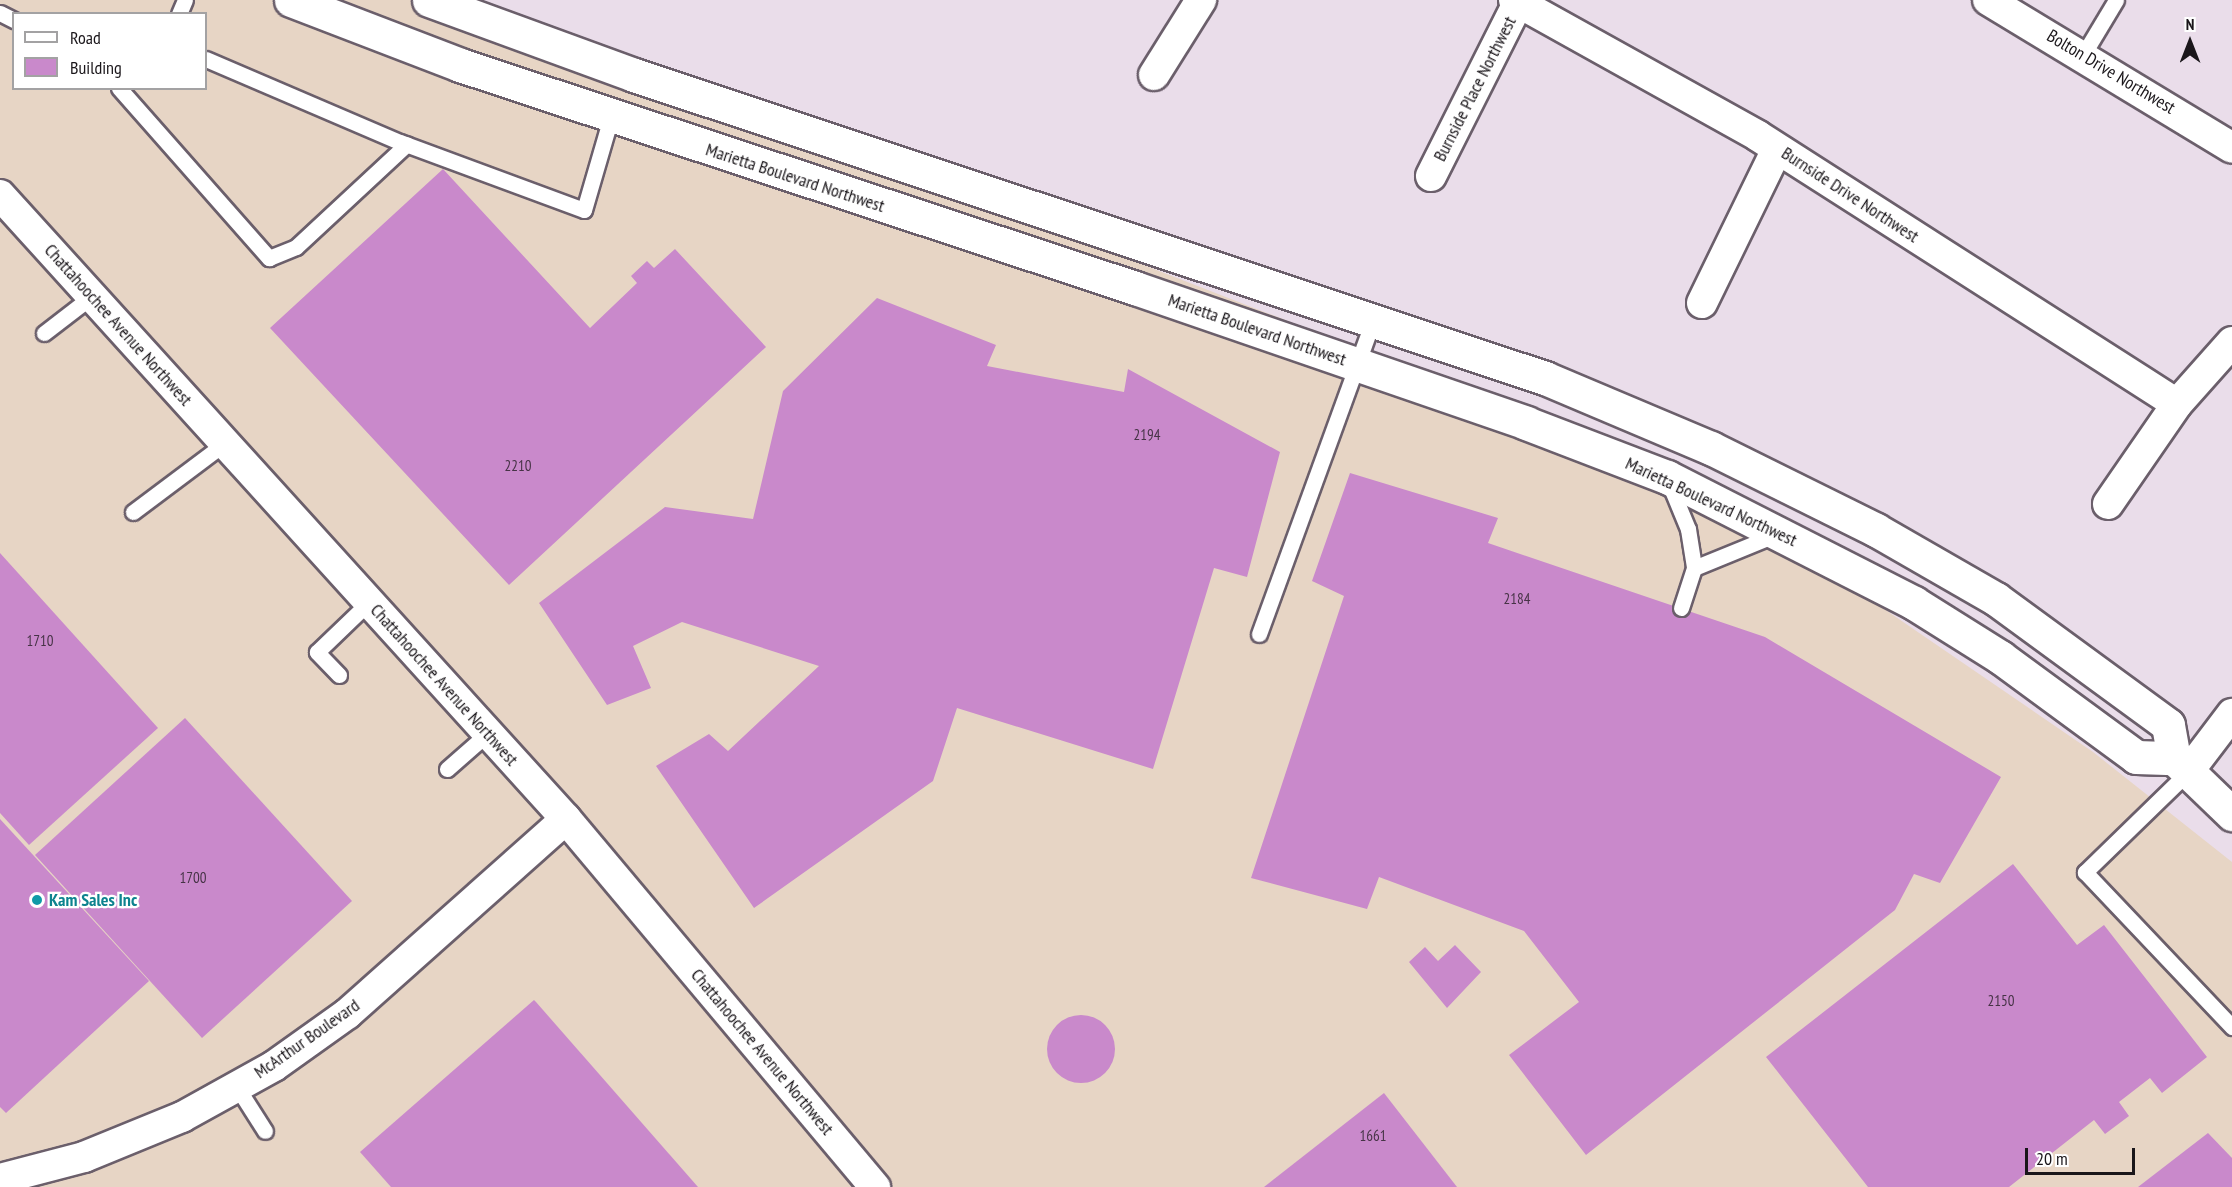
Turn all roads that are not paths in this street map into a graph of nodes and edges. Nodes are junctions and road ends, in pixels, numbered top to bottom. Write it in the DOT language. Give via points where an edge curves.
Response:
graph roads {
  1 [pos="291,0"];
  2 [pos="429,0"];
  3 [pos="1201,0"];
  4 [pos="1988,0"];
  5 [pos="2116,0"];
  6 [pos="1516,1"];
  7 [pos="2083,55"];
  8 [pos="207,59"];
  9 [pos="1155,75"];
  10 [pos="121,90"];
  11 [pos="611,117"];
  12 [pos="407,144"];
  13 [pos="2232,148"];
  14 [pos="1777,149"];
  15 [pos="1431,176"];
  16 [pos="0,195"];
  17 [pos="92,296"];
  18 [pos="1702,303"];
  19 [pos="1374,321"];
  20 [pos="44,333"];
  21 [pos="2232,342"];
  22 [pos="1355,364"];
  23 [pos="2177,404"];
  24 [pos="225,443"];
  25 [pos="1667,477"];
  26 [pos="2108,504"];
  27 [pos="133,512"];
  28 [pos="1781,534"];
  29 [pos="1694,568"];
  30 [pos="369,602"];
  31 [pos="1681,608"];
  32 [pos="1259,634"];
  33 [pos="339,675"];
  34 [pos="2232,714"];
  35 [pos="488,733"];
  36 [pos="2181,765"];
  37 [pos="447,769"];
  38 [pos="2232,814"];
  39 [pos="566,819"];
  40 [pos="2232,1027"];
  41 [pos="237,1087"];
  42 [pos="265,1131"];
  43 [pos="0,1179"];
  44 [pos="874,1187"];
  1 -- 11 [label="main road, Marietta Boulevard Northwest"];
  2 -- 19 [label="main road" via="634,75"];
  3 -- 9 [label="street"];
  4 -- 7 [label="street, Bolton Drive Northwest"];
  5 -- 7 [label="lane"];
  6 -- 14 [label="street, Burnside Drive Northwest"];
  6 -- 15 [label="street, Burnside Place Northwest"];
  7 -- 13 [label="street, Bolton Drive Northwest"];
  8 -- 12 [label="lane"];
  10 -- 12 [label="lane" via="269,258 296,247"];
  11 -- 12 [label="lane" via="584,210"];
  11 -- 22 [label="main road, Marietta Boulevard Northwest"];
  14 -- 18 [label="street"];
  14 -- 23 [label="street, Burnside Drive Northwest"];
  16 -- 17 [label="street, Chattahoochee Avenue Northwest"];
  17 -- 20 [label="lane"];
  17 -- 24 [label="street, Chattahoochee Avenue Northwest"];
  19 -- 22 [label="lane"];
  19 -- 36 [label="main road" via="1545,378 1711,448 1876,530 1996,599 2146,707 2168,725"];
  21 -- 23 [label="street"];
  22 -- 25 [label="main road, Marietta Boulevard Northwest"];
  22 -- 32 [label="lane"];
  23 -- 26 [label="street"];
  24 -- 27 [label="lane"];
  24 -- 30 [label="street, Chattahoochee Avenue Northwest"];
  25 -- 28 [label="main road, Marietta Boulevard Northwest"];
  25 -- 29 [label="lane" via="1688,529"];
  28 -- 29 [label="lane" via="1733,548"];
  28 -- 36 [label="main road, Marietta Boulevard Northwest" via="1966,635 2136,757"];
  29 -- 31 [label="lane"];
  30 -- 33 [label="lane" via="317,652"];
  30 -- 35 [label="street, Chattahoochee Avenue Northwest"];
  34 -- 36 [label="street"];
  35 -- 37 [label="lane"];
  35 -- 39 [label="street, Chattahoochee Avenue Northwest"];
  36 -- 38 [label="main road"];
  36 -- 40 [label="lane" via="2085,872"];
  39 -- 41 [label="street, McArthur Boulevard" via="348,1014"];
  39 -- 44 [label="street, Chattahoochee Avenue Northwest"];
  41 -- 42 [label="lane"];
  41 -- 43 [label="street, McArthur Boulevard" via="182,1117 84,1156"];
}
